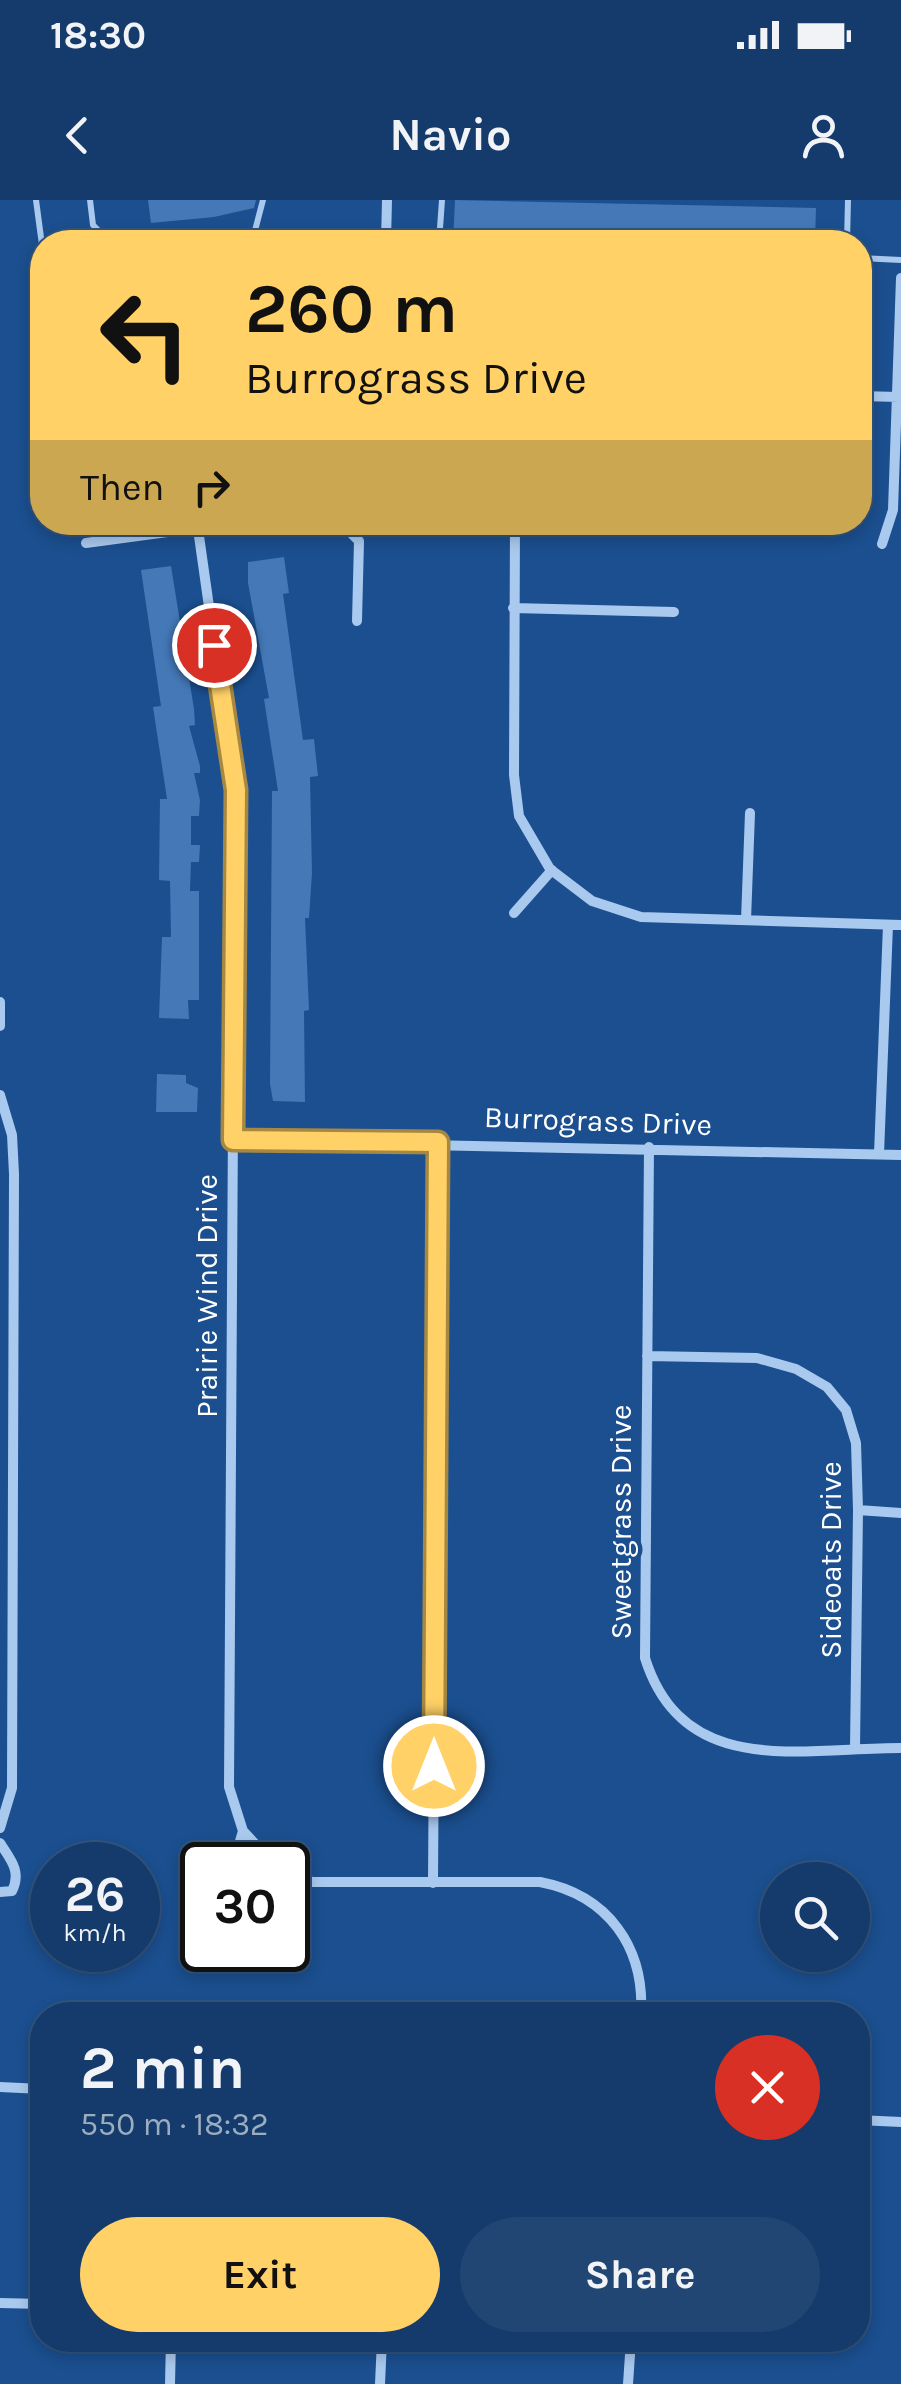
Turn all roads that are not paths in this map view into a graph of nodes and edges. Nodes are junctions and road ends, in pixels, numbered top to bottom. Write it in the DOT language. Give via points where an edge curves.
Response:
graph roads {
  1 [pos="36,200"];
  2 [pos="90,200"];
  3 [pos="263,200"];
  4 [pos="387,200"];
  5 [pos="442,200"];
  6 [pos="848,200"];
  7 [pos="40,230"];
  8 [pos="98,230"];
  9 [pos="255,230"];
  10 [pos="386,230"];
  11 [pos="441,230"];
  12 [pos="847,230"];
  13 [pos="872,259"];
  14 [pos="901,260"];
  15 [pos="901,278"];
  16 [pos="872,396"];
  17 [pos="899,397"];
  18 [pos="135,535"];
  19 [pos="198,535"];
  20 [pos="356,535"];
  21 [pos="514,535"];
  22 [pos="86,543"];
  23 [pos="882,544"];
  24 [pos="512,608"];
  25 [pos="674,612"];
  26 [pos="357,620"];
  27 [pos="750,813"];
  28 [pos="552,870"];
  29 [pos="514,912"];
  30 [pos="746,920"];
  31 [pos="888,925"];
  32 [pos="901,925"];
  33 [pos="0,1002"];
  34 [pos="0,1026"];
  35 [pos="0,1095"];
  36 [pos="233,1140"];
  37 [pos="438,1142"];
  38 [pos="648,1147"];
  39 [pos="880,1154"];
  40 [pos="901,1155"];
  41 [pos="647,1356"];
  42 [pos="858,1510"];
  43 [pos="901,1513"];
  44 [pos="855,1748"];
  45 [pos="901,1748"];
  46 [pos="0,1828"];
  47 [pos="243,1830"];
  48 [pos="0,1842"];
  49 [pos="240,1842"];
  50 [pos="254,1842"];
  51 [pos="310,1881"];
  52 [pos="433,1883"];
  53 [pos="0,1892"];
  54 [pos="640,2002"];
  55 [pos="0,2087"];
  56 [pos="30,2088"];
  57 [pos="870,2121"];
  58 [pos="901,2122"];
  59 [pos="0,2303"];
  60 [pos="30,2304"];
  61 [pos="171,2352"];
  62 [pos="381,2352"];
  63 [pos="630,2352"];
  64 [pos="170,2384"];
  65 [pos="380,2384"];
  66 [pos="628,2384"];
  1 -- 7 [label="lane"];
  2 -- 8 [label="lane"];
  3 -- 9 [label="lane"];
  4 -- 10 [label="street"];
  5 -- 11 [label="lane"];
  6 -- 12 [label="lane"];
  13 -- 14 [label="lane"];
  15 -- 17 [label="street"];
  16 -- 17 [label="street"];
  17 -- 23 [label="street" via="892,510"];
  18 -- 22 [label="street"];
  19 -- 36 [label="street, Prairie Wind Drive" via="236,790"];
  20 -- 26 [label="street"];
  21 -- 24 [label="street"];
  24 -- 25 [label="street"];
  24 -- 28 [label="street" via="519,816"];
  27 -- 30 [label="street"];
  28 -- 29 [label="street"];
  28 -- 30 [label="street" via="592,901 641,917"];
  30 -- 31 [label="street"];
  31 -- 32 [label="street"];
  31 -- 39 [label="street"];
  33 -- 34 [label="street"];
  35 -- 46 [label="street" via="12,1134 14,1174 12,1788"];
  36 -- 37 [label="street, Burrograss Drive"];
  36 -- 47 [label="street, Prairie Wind Drive" via="229,1787"];
  37 -- 38 [label="street, Burrograss Drive"];
  37 -- 52 [label="street"];
  38 -- 39 [label="street, Burrograss Drive"];
  38 -- 41 [label="street, Sweetgrass Drive"];
  39 -- 40 [label="street, Burrograss Drive"];
  41 -- 42 [label="street, Sideoats Drive" via="757,1358 827,1387 846,1410 856,1443"];
  41 -- 44 [label="street, Sweetgrass Drive" via="645,1658 653,1683 679,1719 717,1742 746,1750"];
  42 -- 43 [label="street"];
  42 -- 44 [label="street, Sideoats Drive"];
  44 -- 45 [label="street, Sweetgrass Drive"];
  47 -- 49 [label="street"];
  47 -- 50 [label="street, Prairie Wind Drive"];
  48 -- 53 [label="street" via="15,1863 17,1882 12,1891"];
  51 -- 52 [label="street"];
  52 -- 54 [label="street" via="540,1882 588,1898 630,1944"];
  55 -- 56 [label="street"];
  57 -- 58 [label="street"];
  59 -- 60 [label="street"];
  61 -- 64 [label="street"];
  62 -- 65 [label="street"];
  63 -- 66 [label="street"];
}
